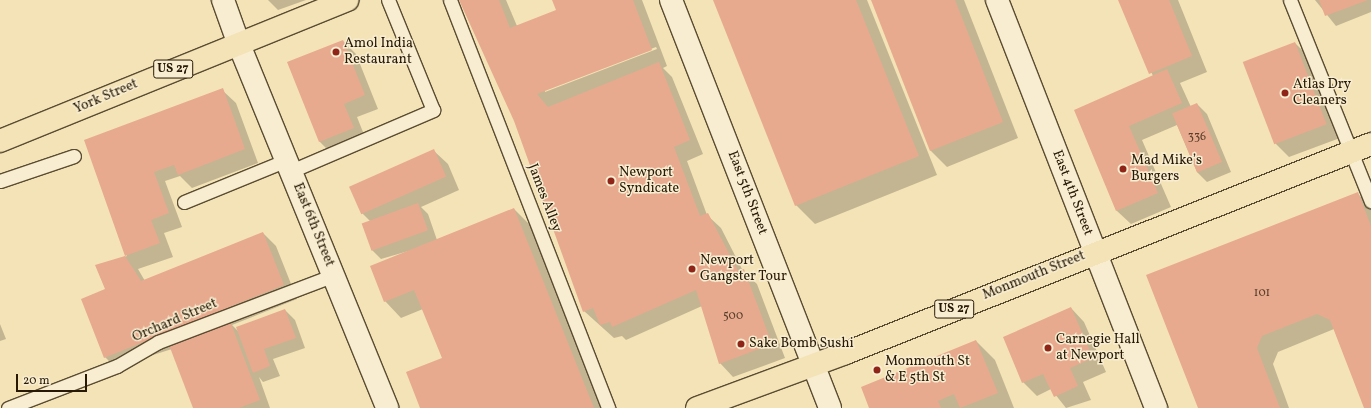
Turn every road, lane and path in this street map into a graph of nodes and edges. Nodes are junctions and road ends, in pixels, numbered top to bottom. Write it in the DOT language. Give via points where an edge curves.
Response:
graph roads {
  1 [pos="223,0"];
  2 [pos="347,0"];
  3 [pos="388,0"];
  4 [pos="450,0"];
  5 [pos="671,0"];
  6 [pos="997,0"];
  7 [pos="1290,0"];
  8 [pos="238,42"];
  9 [pos="0,141"];
  10 [pos="1361,148"];
  11 [pos="74,156"];
  12 [pos="289,166"];
  13 [pos="0,181"];
  14 [pos="1371,201"];
  15 [pos="184,202"];
  16 [pos="1094,252"];
  17 [pos="334,275"];
  18 [pos="814,365"];
  19 [pos="709,406"];
  20 [pos="8,408"];
  21 [pos="387,408"];
  22 [pos="608,408"];
  23 [pos="830,408"];
  24 [pos="1156,408"];
  1 -- 8 [label="street, East 6th Street"];
  2 -- 8 [label="main road, York Street / US 27"];
  3 -- 12 [label="lane" via="433,110"];
  4 -- 22 [label="lane, James Alley"];
  5 -- 18 [label="street, East 5th Street"];
  6 -- 16 [label="street, East 4th Street"];
  7 -- 10 [label="lane"];
  8 -- 9 [label="main road, York Street / US 27"];
  8 -- 12 [label="street, East 6th Street"];
  10 -- 14 [label="lane"];
  10 -- 16 [label="main road, Monmouth Street / US 27"];
  11 -- 13 [label="lane"];
  12 -- 15 [label="lane"];
  12 -- 17 [label="street, East 6th Street"];
  16 -- 18 [label="main road, Monmouth Street / US 27"];
  16 -- 24 [label="street, East 4th Street"];
  17 -- 20 [label="lane, Orchard Street" via="158,342 117,366"];
  17 -- 21 [label="street, East 6th Street"];
  18 -- 19 [label="main road, Monmouth Street / US 27"];
  18 -- 23 [label="street, East 5th Street"];
}
